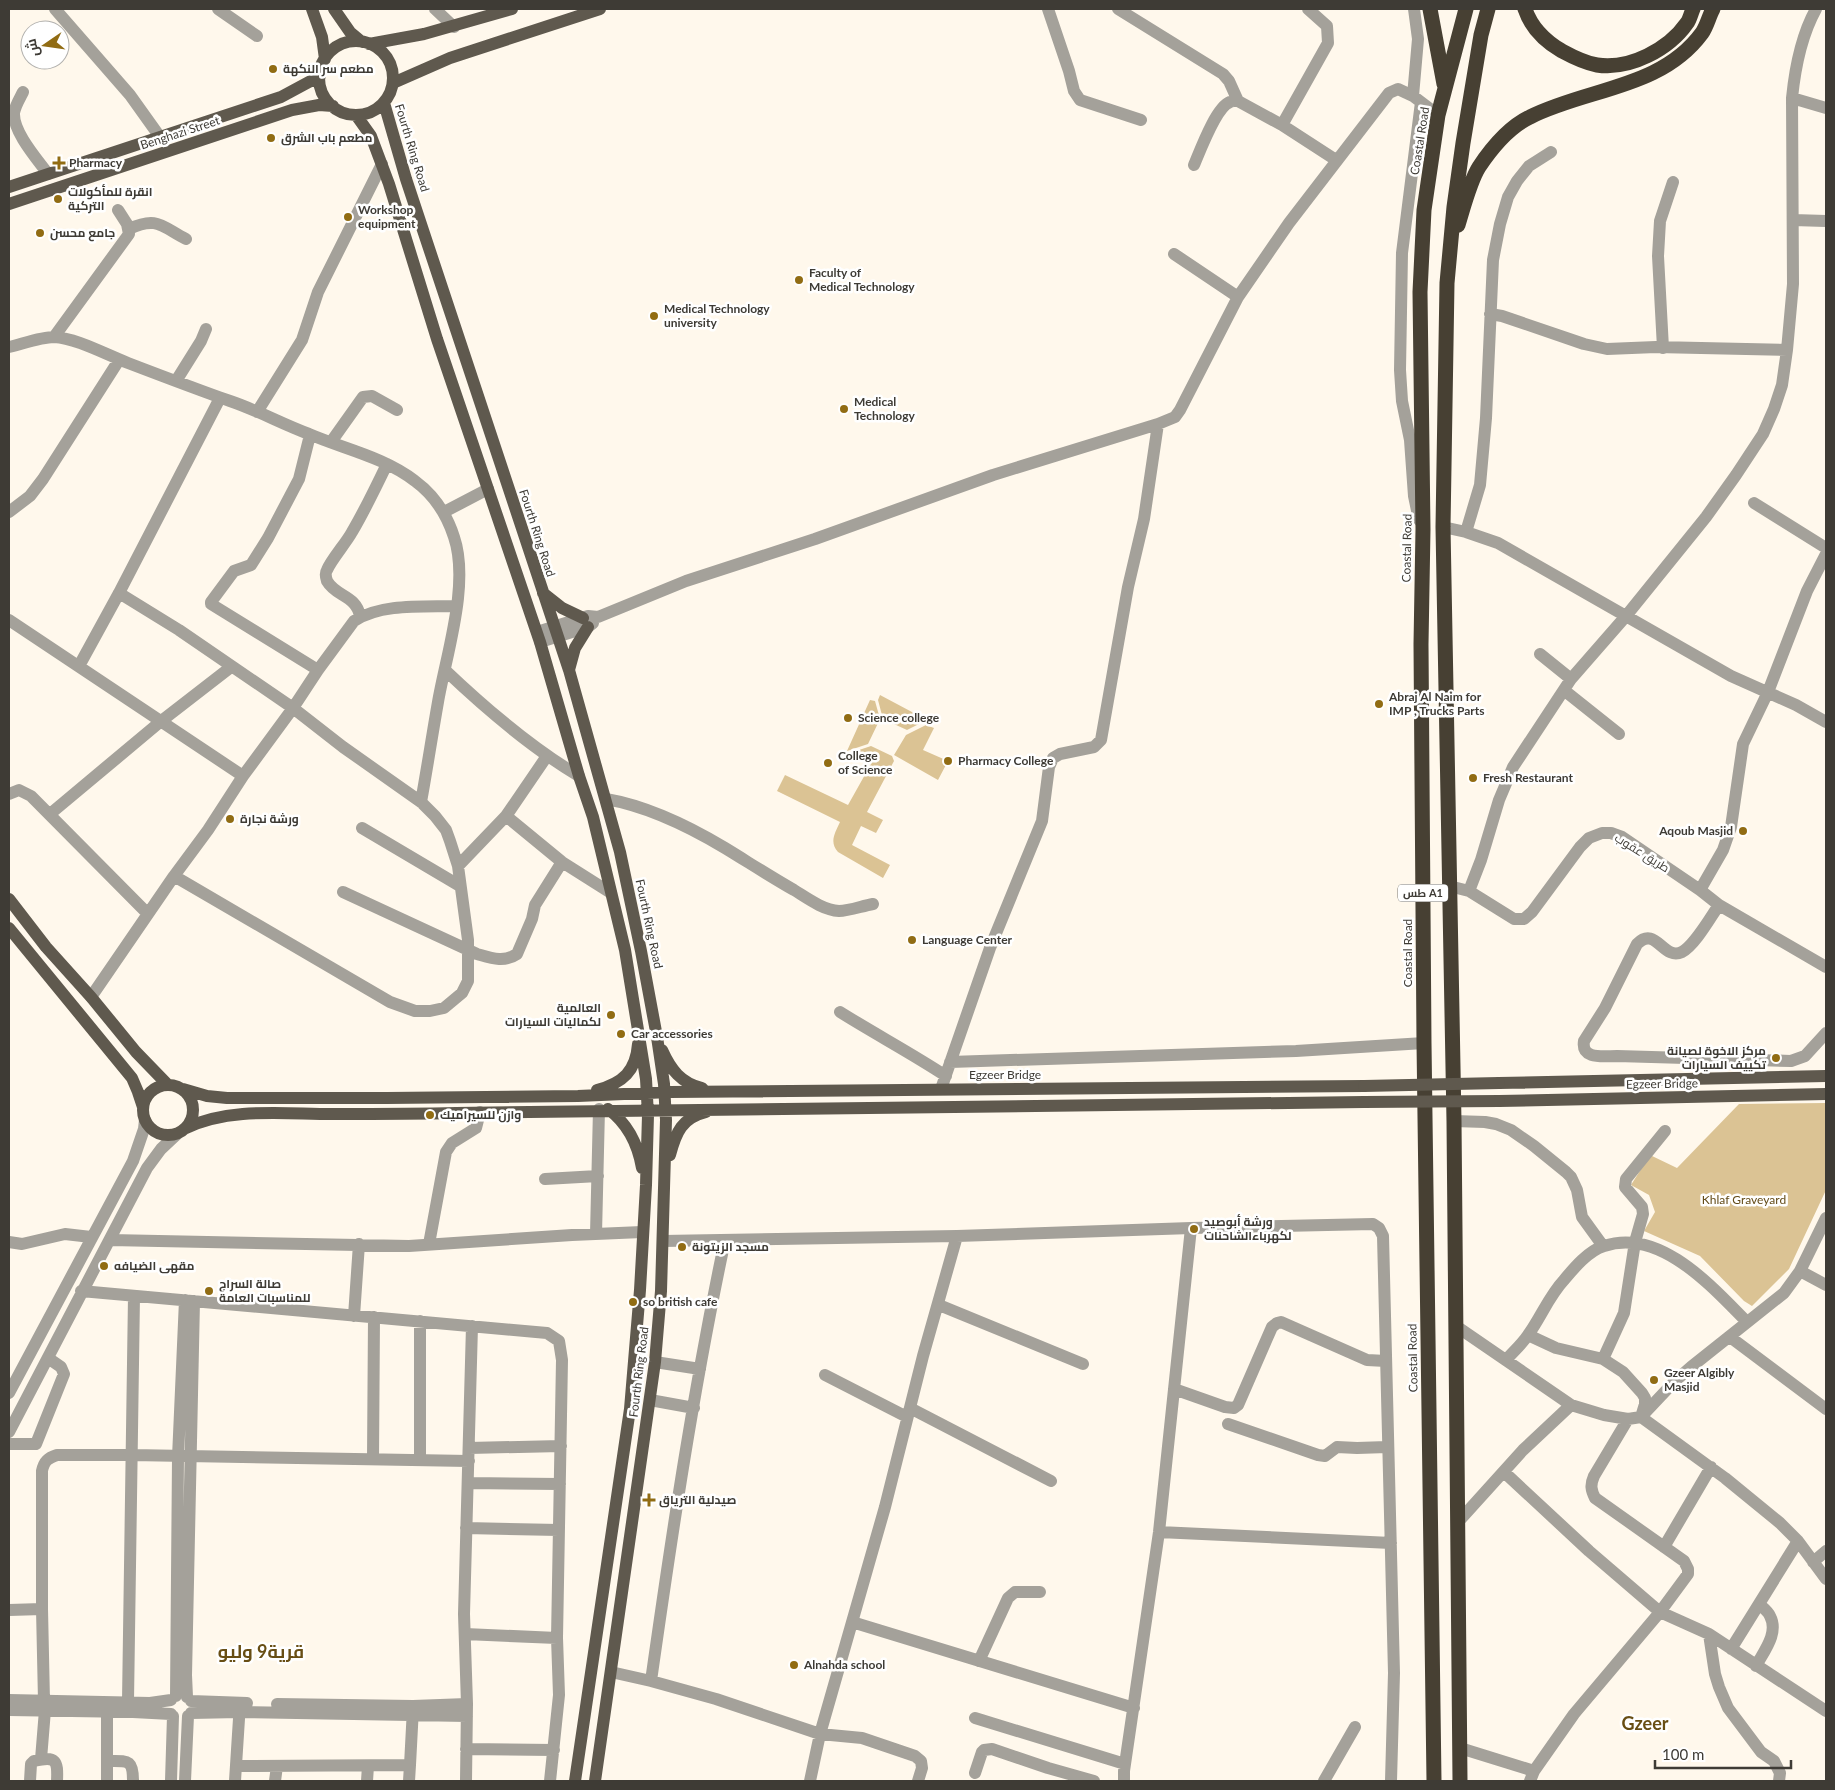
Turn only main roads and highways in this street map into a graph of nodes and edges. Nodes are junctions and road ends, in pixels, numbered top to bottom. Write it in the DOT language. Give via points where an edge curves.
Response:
graph roads {
  1 [pos="312,9"];
  2 [pos="334,9"];
  3 [pos="512,9"];
  4 [pos="600,9"];
  5 [pos="1430,9"];
  6 [pos="1466,9"];
  7 [pos="1488,9"];
  8 [pos="1525,9"];
  9 [pos="1693,9"];
  10 [pos="1713,9"];
  11 [pos="366,43"];
  12 [pos="325,59"];
  13 [pos="320,76"];
  14 [pos="393,83"];
  15 [pos="1445,88"];
  16 [pos="384,103"];
  17 [pos="332,106"];
  18 [pos="356,115"];
  19 [pos="9,187"];
  20 [pos="9,204"];
  21 [pos="1447,283"];
  22 [pos="542,592"];
  23 [pos="569,670"];
  24 [pos="9,899"];
  25 [pos="9,928"];
  26 [pos="639,1026"];
  27 [pos="657,1037"];
  28 [pos="1826,1076"];
  29 [pos="168,1084"];
  30 [pos="183,1089"];
  31 [pos="724,1091"];
  32 [pos="647,1092"];
  33 [pos="664,1092"];
  34 [pos="1826,1094"];
  35 [pos="578,1096"];
  36 [pos="604,1109"];
  37 [pos="648,1109"];
  38 [pos="665,1109"];
  39 [pos="725,1109"];
  40 [pos="144,1114"];
  41 [pos="181,1131"];
  42 [pos="664,1176"];
  43 [pos="646,1185"];
  44 [pos="575,1781"];
  45 [pos="595,1781"];
  46 [pos="1434,1781"];
  47 [pos="1460,1781"];
  1 -- 12 [label="main road" via="322,37"];
  2 -- 11 [label="main road" via="350,32"];
  3 -- 11 [label="main road" via="404,39"];
  4 -- 14 [label="main road" via="450,58"];
  5 -- 15 [label="highway"];
  6 -- 15 [label="highway, Coastal Road / طس A1"];
  7 -- 21 [label="highway" via="1463,143"];
  8 -- 9 [label="highway" via="1528,19 1549,44 1574,58 1598,65 1640,59 1668,43 1687,22"];
  10 -- 21 [label="highway" via="1702,32 1684,52 1659,71 1528,117 1503,137 1478,168 1461,214"];
  11 -- 12 [label="main road" via="345,43"];
  11 -- 14 [label="main road" via="387,58"];
  12 -- 13 [label="main road"];
  13 -- 17 [label="main road" via="322,90"];
  13 -- 19 [label="main road, Benghazi Street" via="282,97"];
  14 -- 16 [label="main road"];
  15 -- 46 [label="highway, Coastal Road / طس A1" via="1424,210 1420,292 1424,1043"];
  16 -- 18 [label="main road" via="374,111"];
  16 -- 22 [label="main road, Fourth Ring Road"];
  17 -- 18 [label="main road"];
  17 -- 20 [label="main road, Benghazi Street" via="292,110"];
  18 -- 26 [label="main road, Fourth Ring Road" via="371,136 382,164 437,339 538,637 593,817 625,950"];
  21 -- 47 [label="highway" via="1443,527 1454,1120"];
  22 -- 23 [label="main road, Fourth Ring Road"];
  22 -- 23 [label="main road" via="585,623"];
  23 -- 27 [label="main road, Fourth Ring Road" via="626,879"];
  24 -- 29 [label="main road" via="136,1052"];
  25 -- 40 [label="main road" via="132,1078"];
  26 -- 32 [label="main road, Fourth Ring Road"];
  26 -- 35 [label="main road" via="638,1047 626,1076 615,1084"];
  27 -- 31 [label="main road" via="668,1063 682,1080 691,1085"];
  27 -- 33 [label="main road, Fourth Ring Road"];
  28 -- 31 [label="main road, Egzeer Bridge, bridge" via="1364,1086"];
  29 -- 30 [label="main road"];
  29 -- 40 [label="main road" via="148,1094"];
  30 -- 35 [label="main road" via="227,1098"];
  30 -- 41 [label="main road" via="194,1108 190,1122"];
  31 -- 33 [label="main road, Egzeer Bridge"];
  32 -- 33 [label="main road, Egzeer Bridge"];
  32 -- 35 [label="main road, Egzeer Bridge"];
  32 -- 37 [label="main road, Fourth Ring Road"];
  33 -- 38 [label="main road, Fourth Ring Road"];
  34 -- 39 [label="main road, Egzeer Bridge, bridge"];
  36 -- 37 [label="main road"];
  36 -- 41 [label="main road" via="235,1115 199,1122"];
  36 -- 43 [label="main road" via="620,1120 631,1136 641,1159"];
  37 -- 38 [label="main road"];
  37 -- 43 [label="main road, Fourth Ring Road"];
  38 -- 39 [label="main road"];
  38 -- 42 [label="main road, Fourth Ring Road"];
  39 -- 42 [label="main road" via="693,1115 684,1122 676,1135"];
  40 -- 41 [label="main road" via="148,1125 158,1133 170,1136"];
  42 -- 45 [label="main road, Fourth Ring Road" via="655,1362"];
  43 -- 44 [label="main road, Fourth Ring Road" via="630,1409"];
}
